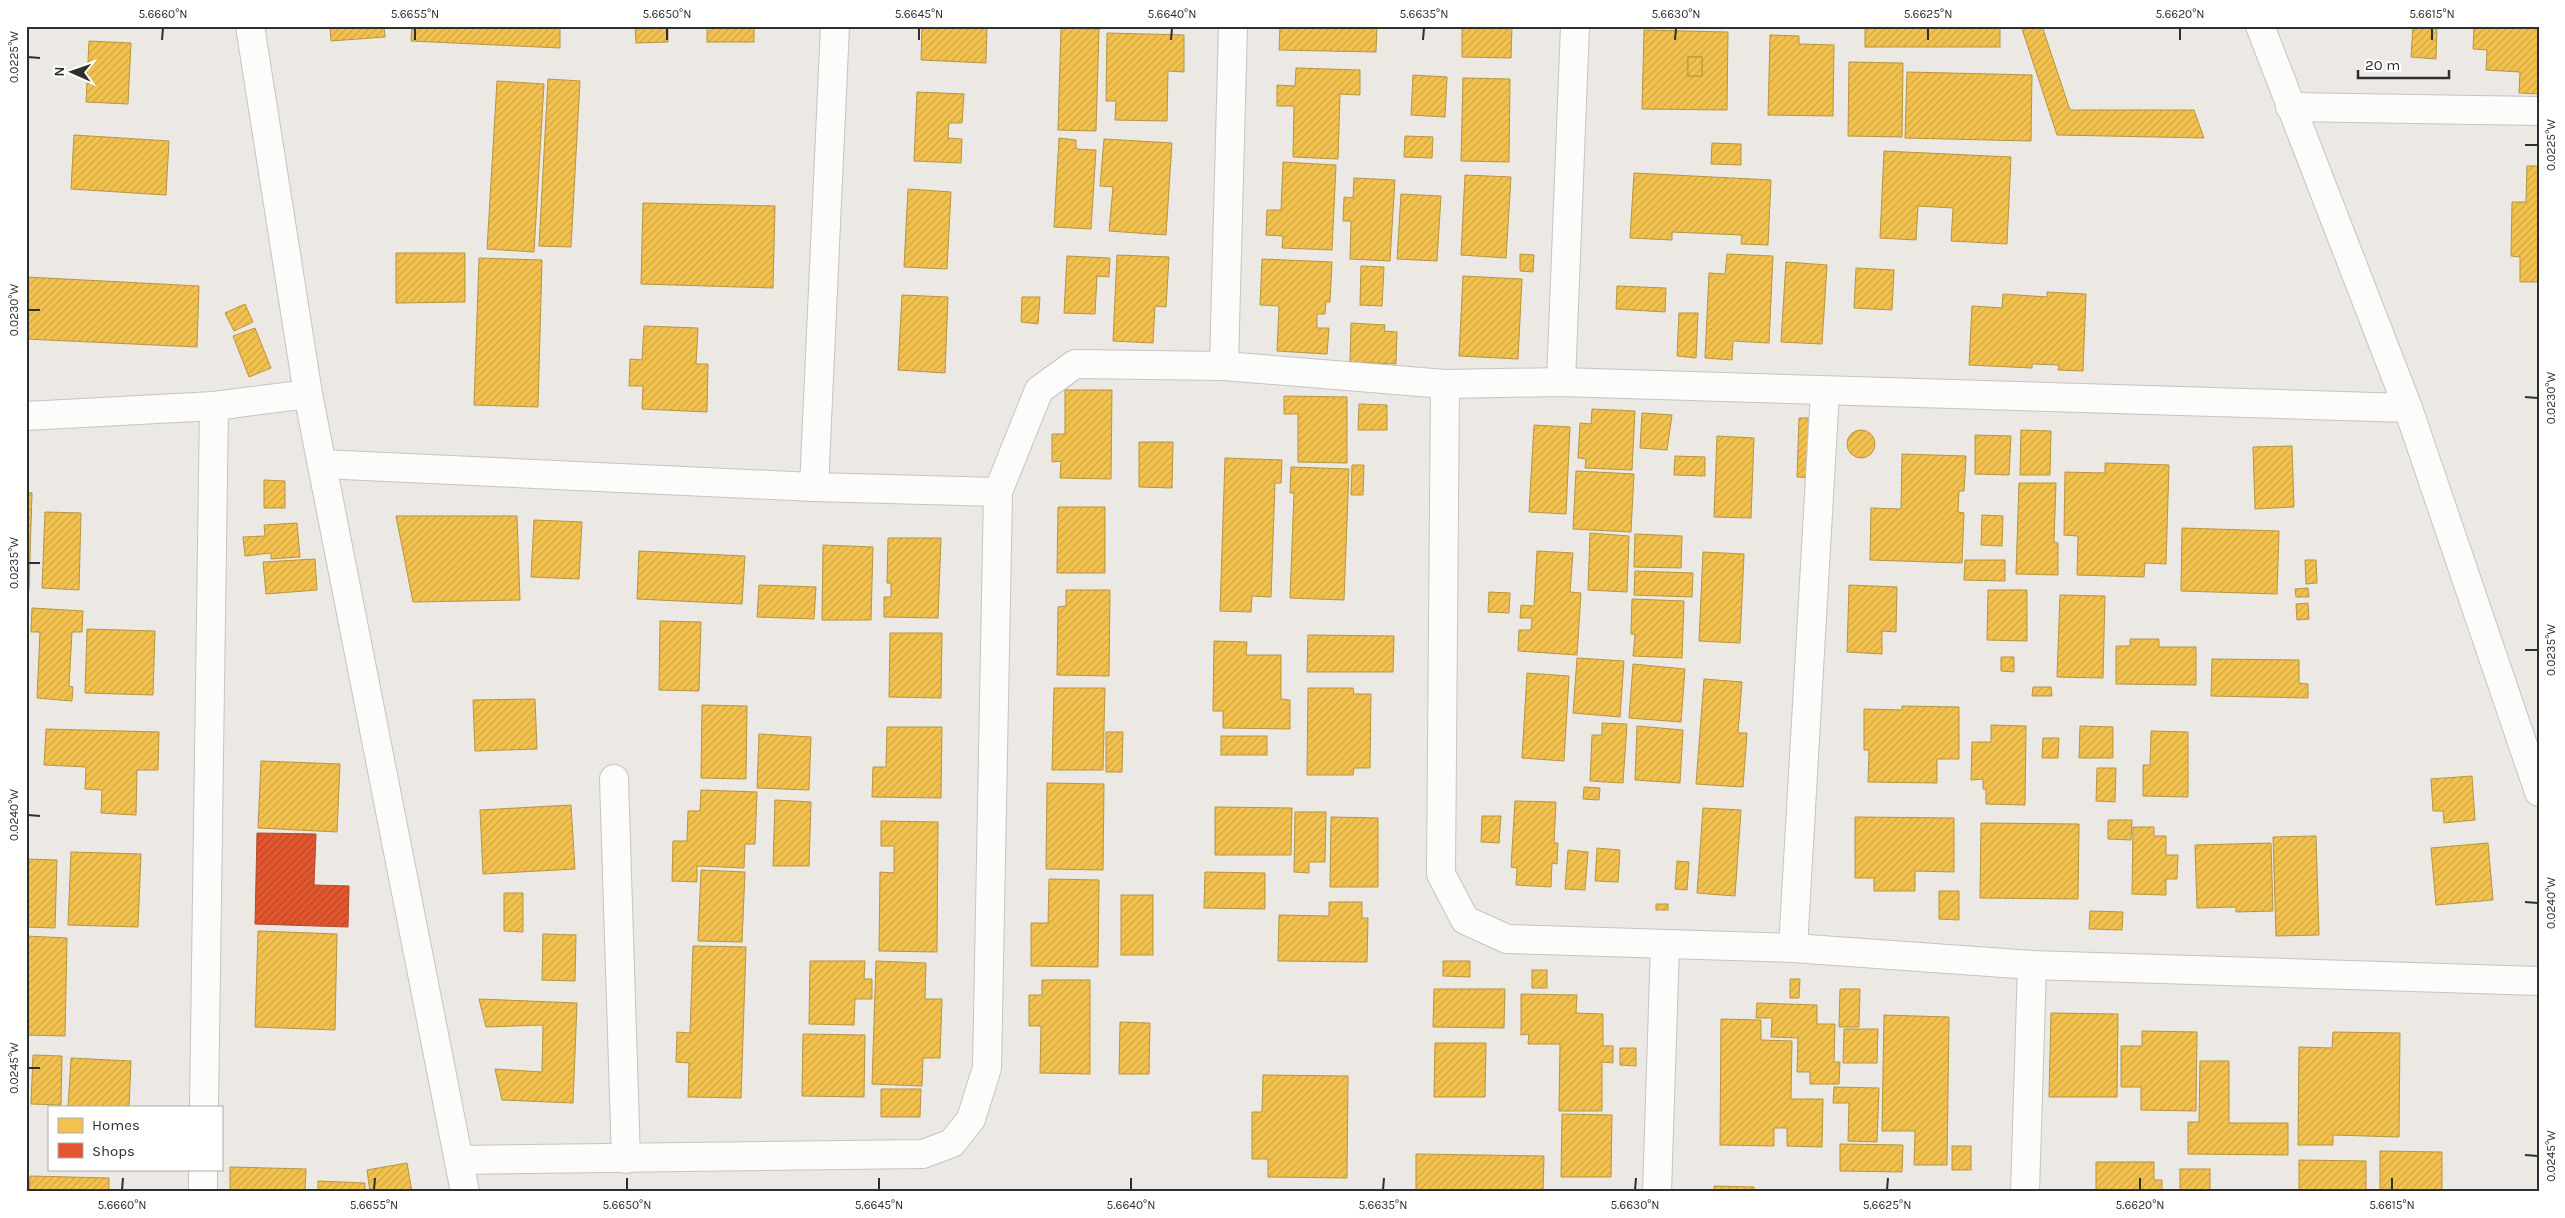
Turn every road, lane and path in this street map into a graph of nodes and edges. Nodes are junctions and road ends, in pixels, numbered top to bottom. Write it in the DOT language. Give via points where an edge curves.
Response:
graph roads {
  1 [pos="250,26"];
  2 [pos="835,26"];
  3 [pos="1233,26"];
  4 [pos="1575,26"];
  5 [pos="2260,26"];
  6 [pos="2290,107"];
  7 [pos="2539,111"];
  8 [pos="1224,366"];
  9 [pos="1561,382"];
  10 [pos="1445,384"];
  11 [pos="1825,392"];
  12 [pos="308,394"];
  13 [pos="214,406"];
  14 [pos="2408,408"];
  15 [pos="26,416"];
  16 [pos="322,464"];
  17 [pos="814,487"];
  18 [pos="998,492"];
  19 [pos="614,779"];
  20 [pos="2538,785"];
  21 [pos="1665,945"];
  22 [pos="1793,948"];
  23 [pos="2032,965"];
  24 [pos="2539,981"];
  25 [pos="204,1106"];
  26 [pos="626,1159"];
  27 [pos="459,1160"];
  28 [pos="204,1170"];
  29 [pos="203,1192"];
  30 [pos="465,1192"];
  31 [pos="1657,1192"];
  32 [pos="2025,1192"];
  1 -- 12 [label="street"];
  2 -- 17 [label="street"];
  3 -- 8 [label="street"];
  4 -- 9 [label="street"];
  5 -- 6 [label="street"];
  6 -- 7 [label="street"];
  6 -- 14 [label="street"];
  8 -- 10 [label="street"];
  8 -- 18 [label="street" via="1075,364 1039,390"];
  9 -- 10 [label="street"];
  9 -- 11 [label="street"];
  10 -- 21 [label="street" via="1441,874 1465,920 1507,939"];
  11 -- 14 [label="street"];
  11 -- 22 [label="street"];
  12 -- 13 [label="street"];
  12 -- 16 [label="street"];
  13 -- 15 [label="street"];
  13 -- 25 [label="street"];
  14 -- 20 [label="street"];
  16 -- 17 [label="street"];
  16 -- 27 [label="street"];
  17 -- 18 [label="street"];
  18 -- 26 [label="street" via="988,1068 970,1119 952,1143 923,1154"];
  19 -- 26 [label="street"];
  21 -- 22 [label="street"];
  21 -- 31 [label="street"];
  22 -- 23 [label="street"];
  23 -- 24 [label="street"];
  23 -- 32 [label="street"];
  26 -- 27 [label="street"];
  27 -- 30 [label="street"];
  28 -- 29 [label="street"];
}
